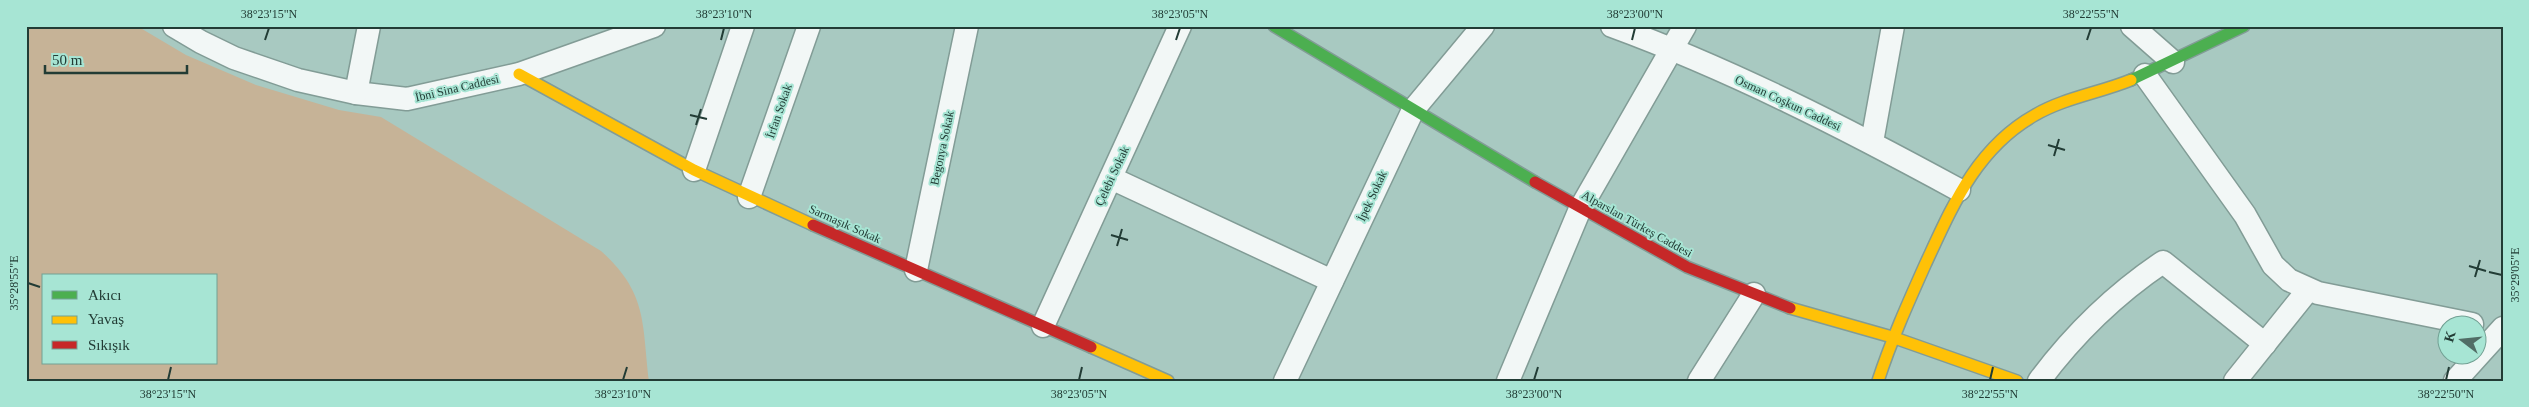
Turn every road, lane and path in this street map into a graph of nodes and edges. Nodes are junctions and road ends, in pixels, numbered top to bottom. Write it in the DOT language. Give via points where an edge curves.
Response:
graph roads {
  1 [pos="174,26"];
  2 [pos="370,26"];
  3 [pos="654,26"];
  4 [pos="743,26"];
  5 [pos="809,26"];
  6 [pos="967,26"];
  7 [pos="1180,26"];
  8 [pos="1274,26"];
  9 [pos="1482,26"];
  10 [pos="1612,26"];
  11 [pos="1685,26"];
  12 [pos="1893,26"];
  13 [pos="2132,26"];
  14 [pos="2244,26"];
  15 [pos="1672,48"];
  16 [pos="2173,62"];
  17 [pos="519,74"];
  18 [pos="2145,75"];
  19 [pos="356,93"];
  20 [pos="1413,110"];
  21 [pos="1872,142"];
  22 [pos="694,170"];
  23 [pos="1111,178"];
  24 [pos="1959,190"];
  25 [pos="749,197"];
  26 [pos="1580,209"];
  27 [pos="916,270"];
  28 [pos="1332,281"];
  29 [pos="2308,290"];
  30 [pos="1754,294"];
  31 [pos="2436,317"];
  32 [pos="1043,326"];
  33 [pos="2486,327"];
  34 [pos="2502,330"];
  35 [pos="1892,337"];
  36 [pos="2265,344"];
  37 [pos="1168,381"];
  38 [pos="1284,381"];
  39 [pos="1508,381"];
  40 [pos="1700,381"];
  41 [pos="1878,381"];
  42 [pos="2017,381"];
  43 [pos="2039,381"];
  44 [pos="2235,381"];
  45 [pos="2455,381"];
  1 -- 19 [label="street, İbni Sina Caddesi" via="201,42 269,71"];
  2 -- 19 [label="street"];
  3 -- 17 [label="street, İbni Sina Caddesi"];
  4 -- 22 [label="street"];
  5 -- 25 [label="street, İrfan Sokak"];
  6 -- 27 [label="street, Begonya Sokak"];
  7 -- 23 [label="street, Çelebi Sokak"];
  8 -- 20 [label="street, Alparslan Türkeş Caddesi"];
  9 -- 20 [label="street, İpek Sokak"];
  10 -- 15 [label="street, Osman Coşkun Caddesi"];
  11 -- 15 [label="street"];
  12 -- 21 [label="street"];
  13 -- 16 [label="street"];
  14 -- 16 [label="street"];
  15 -- 21 [label="street, Osman Coşkun Caddesi"];
  15 -- 26 [label="street"];
  16 -- 18 [label="street"];
  17 -- 19 [label="street, İbni Sina Caddesi" via="407,99"];
  17 -- 22 [label="street, Sarmaşık Sokak"];
  18 -- 24 [label="street" via="2055,104 2034,115 1995,145"];
  18 -- 29 [label="street" via="2245,215 2273,266"];
  20 -- 26 [label="street, Alparslan Türkeş Caddesi"];
  20 -- 28 [label="street, İpek Sokak"];
  21 -- 24 [label="street, Osman Coşkun Caddesi"];
  22 -- 25 [label="street, Sarmaşık Sokak"];
  23 -- 28 [label="street"];
  23 -- 32 [label="street, Çelebi Sokak"];
  24 -- 35 [label="street"];
  25 -- 27 [label="street, Sarmaşık Sokak"];
  26 -- 30 [label="street, Alparslan Türkeş Caddesi" via="1687,267"];
  26 -- 39 [label="street"];
  27 -- 32 [label="street, Sarmaşık Sokak"];
  28 -- 38 [label="street, İpek Sokak"];
  29 -- 31 [label="street"];
  29 -- 36 [label="street"];
  30 -- 35 [label="street, Alparslan Türkeş Caddesi"];
  30 -- 40 [label="street"];
  32 -- 37 [label="street, Sarmaşık Sokak"];
  33 -- 34 [label="street"];
  34 -- 45 [label="street"];
  35 -- 41 [label="street"];
  35 -- 42 [label="street, Alparslan Türkeş Caddesi"];
  36 -- 43 [label="street" via="2163,262 2099,312"];
  36 -- 44 [label="street"];
}
